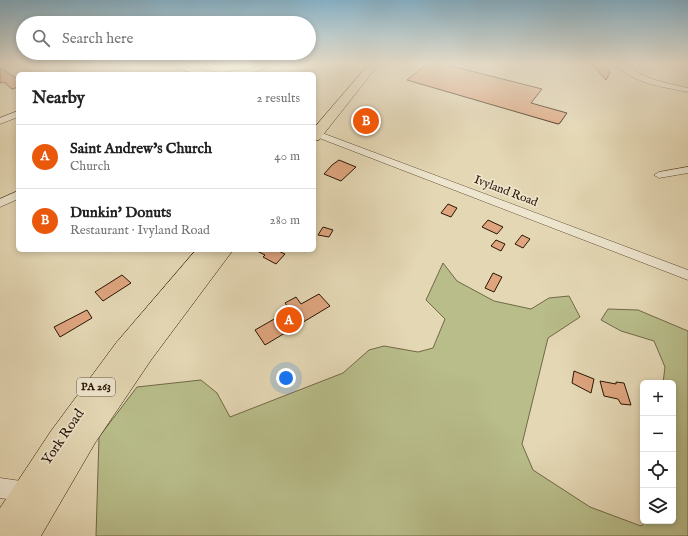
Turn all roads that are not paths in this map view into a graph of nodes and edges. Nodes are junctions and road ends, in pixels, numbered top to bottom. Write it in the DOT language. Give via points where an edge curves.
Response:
graph roads {
  1 [pos="346,89"];
  2 [pos="352,89"];
  3 [pos="16,115"];
  4 [pos="0,121"];
  5 [pos="316,131"];
  6 [pos="316,131"];
  7 [pos="316,132"];
  8 [pos="688,170"];
  9 [pos="659,175"];
  10 [pos="16,196"];
  11 [pos="0,203"];
  12 [pos="205,252"];
  13 [pos="222,252"];
  14 [pos="688,275"];
  15 [pos="0,488"];
  16 [pos="37,494"];
  17 [pos="0,535"];
  18 [pos="24,536"];
  1 -- 5 [label="highway"];
  2 -- 6 [label="highway"];
  3 -- 4 [label="street"];
  7 -- 14 [label="street, Ivyland Road"];
  8 -- 9 [label="street"];
  10 -- 11 [label="street"];
  12 -- 16 [label="highway, York Road / PA 263" via="98,385"];
  13 -- 16 [label="highway, York Road / PA 263" via="143,353 86,434"];
  15 -- 16 [label="street"];
  16 -- 17 [label="highway, York Road / PA 263"];
  16 -- 18 [label="highway, York Road / PA 263"];
}
